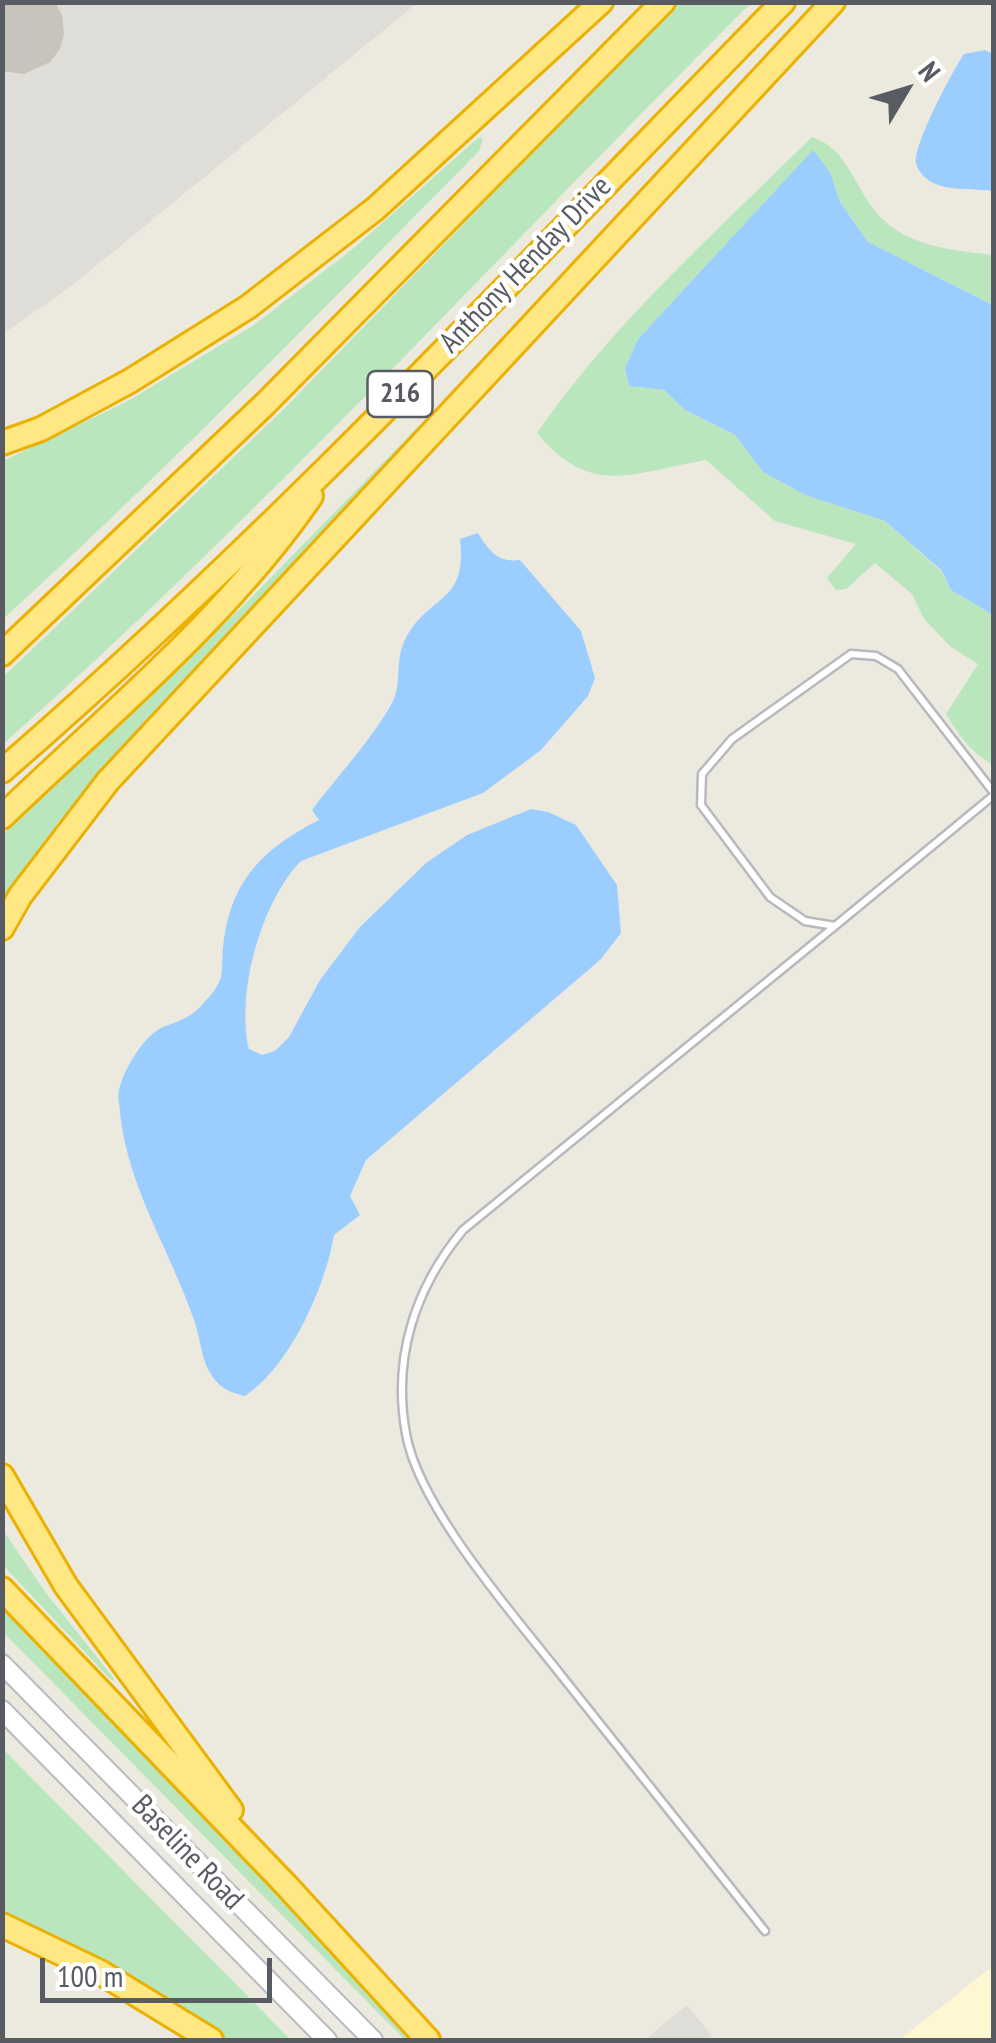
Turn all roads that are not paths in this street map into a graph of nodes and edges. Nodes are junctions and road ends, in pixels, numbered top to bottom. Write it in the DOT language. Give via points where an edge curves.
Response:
graph roads {
  1 [pos="601,2"];
  2 [pos="663,2"];
  3 [pos="784,2"];
  4 [pos="833,2"];
  5 [pos="2,443"];
  6 [pos="338,457"];
  7 [pos="2,654"];
  8 [pos="2,771"];
  9 [pos="994,794"];
  10 [pos="2,817"];
  11 [pos="835,926"];
  12 [pos="2,928"];
  13 [pos="2,1476"];
  14 [pos="2,1590"];
  15 [pos="2,1664"];
  16 [pos="2,1710"];
  17 [pos="286,1885"];
  18 [pos="2,1925"];
  19 [pos="765,1931"];
  20 [pos="211,2040"];
  21 [pos="327,2040"];
  22 [pos="373,2040"];
  23 [pos="428,2040"];
  1 -- 5 [label="highway" via="375,210 248,307 130,381"];
  2 -- 7 [label="highway" via="239,429"];
  3 -- 6 [label="highway, Anthony Henday Drive / 216"];
  4 -- 12 [label="highway" via="108,781"];
  6 -- 8 [label="highway, Anthony Henday Drive / 216"];
  6 -- 10 [label="highway" via="276,547"];
  9 -- 11 [label="lane"];
  9 -- 11 [label="lane" via="898,669 876,656 851,654 732,739 702,774 701,804 770,897 805,920"];
  11 -- 19 [label="lane" via="464,1230 417,1304 402,1353 406,1437 422,1483 502,1599"];
  13 -- 17 [label="highway" via="66,1586"];
  14 -- 17 [label="highway"];
  15 -- 22 [label="main road, Baseline Road"];
  16 -- 21 [label="main road, Baseline Road"];
  17 -- 23 [label="highway"];
  18 -- 20 [label="highway" via="100,1972"];
}
